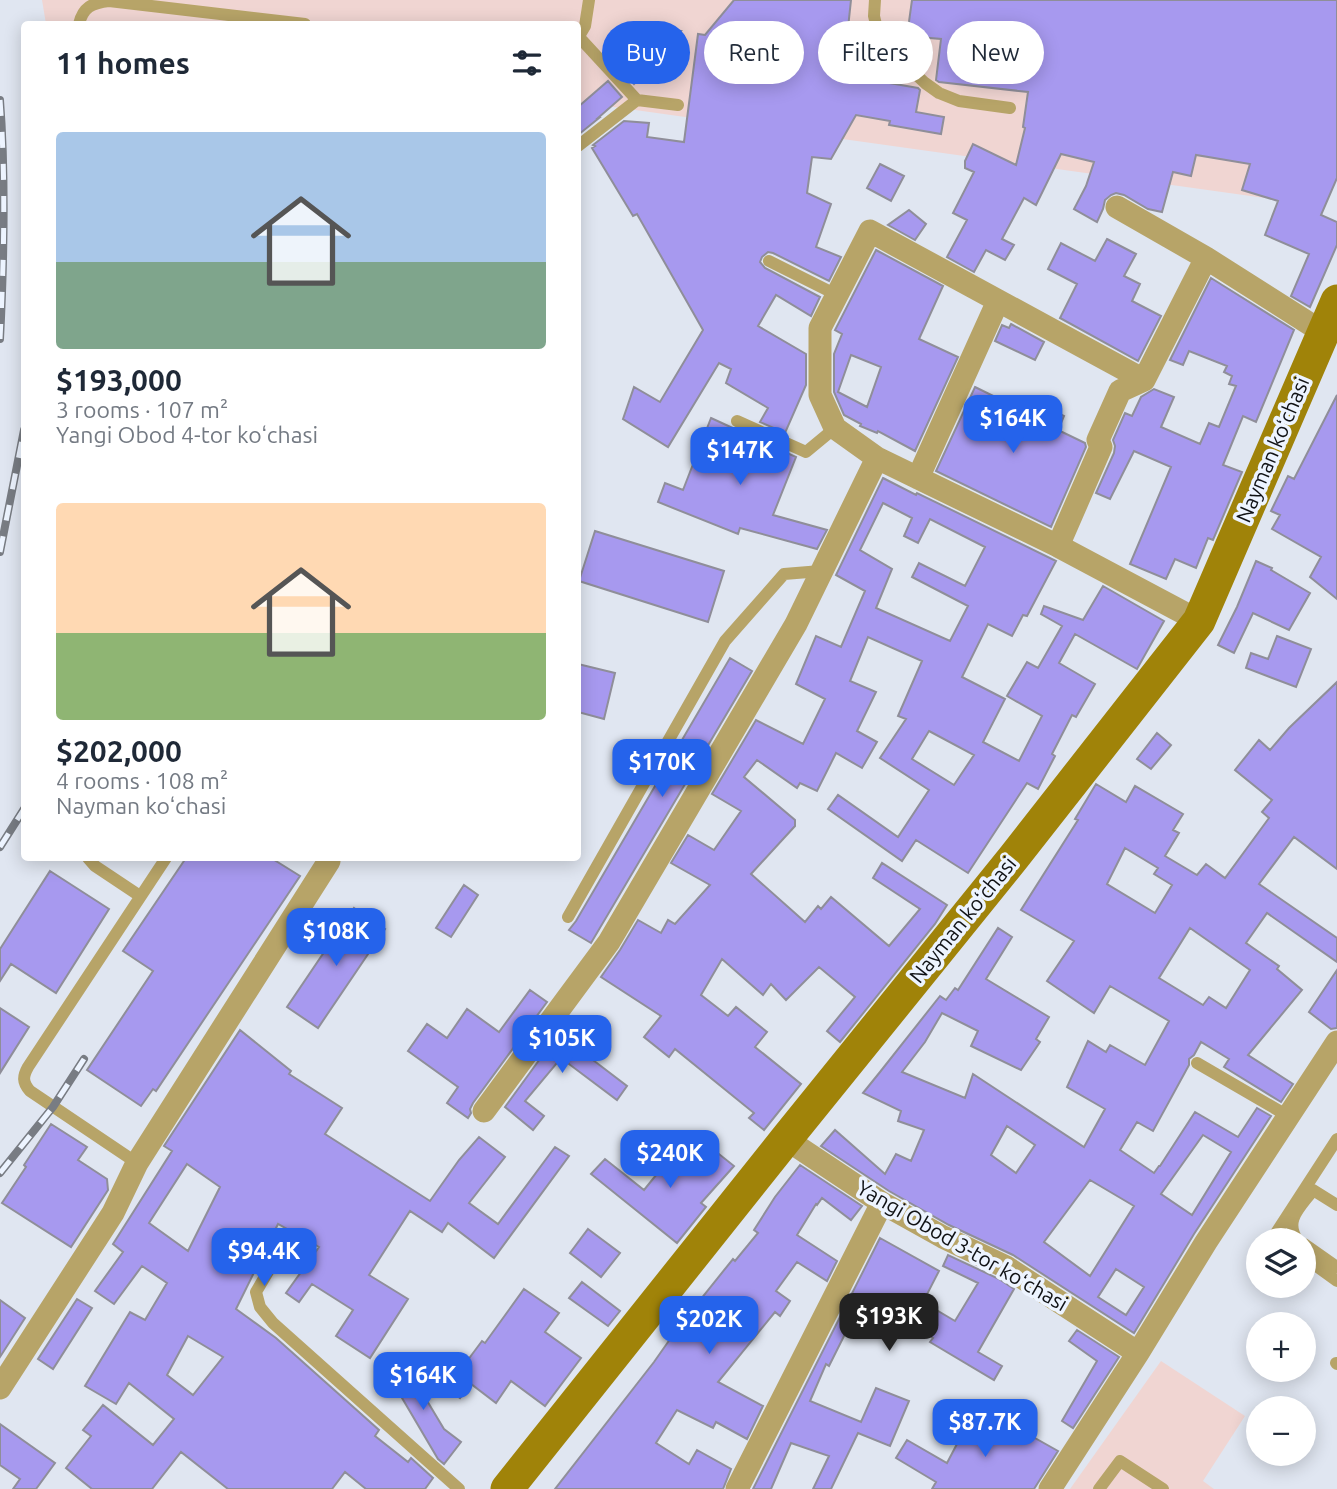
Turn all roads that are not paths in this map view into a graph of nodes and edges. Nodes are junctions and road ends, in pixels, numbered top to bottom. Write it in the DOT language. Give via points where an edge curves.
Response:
graph roads {
  1 [pos="589,0"];
  2 [pos="875,0"];
  3 [pos="80,21"];
  4 [pos="279,21"];
  5 [pos="581,33"];
  6 [pos="581,41"];
  7 [pos="637,100"];
  8 [pos="678,105"];
  9 [pos="1010,108"];
  10 [pos="581,144"];
  11 [pos="1117,207"];
  12 [pos="1206,258"];
  13 [pos="769,261"];
  14 [pos="837,295"];
  15 [pos="998,301"];
  16 [pos="1337,301"];
  17 [pos="1324,333"];
  18 [pos="1144,380"];
  19 [pos="737,421"];
  20 [pos="835,428"];
  21 [pos="877,458"];
  22 [pos="918,478"];
  23 [pos="1058,546"];
  24 [pos="821,571"];
  25 [pos="1199,621"];
  26 [pos="91,861"];
  27 [pos="164,861"];
  28 [pos="328,861"];
  29 [pos="140,896"];
  30 [pos="568,918"];
  31 [pos="1337,1042"];
  32 [pos="1197,1063"];
  33 [pos="484,1111"];
  34 [pos="1288,1116"];
  35 [pos="786,1139"];
  36 [pos="1337,1139"];
  37 [pos="137,1163"];
  38 [pos="882,1203"];
  39 [pos="1337,1205"];
  40 [pos="1279,1228"];
  41 [pos="1292,1228"];
  42 [pos="1316,1252"];
  43 [pos="276,1258"];
  44 [pos="1316,1266"];
  45 [pos="1337,1267"];
  46 [pos="1337,1281"];
  47 [pos="1138,1353"];
  48 [pos="0,1388"];
  49 [pos="459,1489"];
  50 [pos="507,1489"];
  51 [pos="737,1489"];
  52 [pos="1049,1489"];
  53 [pos="1099,1489"];
  54 [pos="1163,1489"];
  1 -- 5 [label="lane"];
  2 -- 9 [label="lane" via="878,33 925,83 958,100"];
  3 -- 4 [label="lane" via="84,10 94,3 109,1"];
  6 -- 7 [label="lane"];
  7 -- 8 [label="lane"];
  7 -- 10 [label="lane"];
  11 -- 12 [label="street"];
  12 -- 17 [label="street"];
  12 -- 18 [label="street"];
  13 -- 14 [label="lane"];
  14 -- 15 [label="street" via="870,231"];
  14 -- 20 [label="street" via="820,328 820,395"];
  15 -- 18 [label="street"];
  15 -- 22 [label="street"];
  16 -- 17 [label="main road, Nayman koʻchasi"];
  17 -- 25 [label="main road, Nayman koʻchasi"];
  18 -- 23 [label="street" via="1120,391"];
  19 -- 20 [label="lane" via="806,452"];
  20 -- 21 [label="street"];
  21 -- 22 [label="street"];
  21 -- 24 [label="street"];
  22 -- 23 [label="street"];
  23 -- 25 [label="street"];
  24 -- 30 [label="lane" via="784,574 725,641"];
  24 -- 33 [label="street" via="796,624 609,942"];
  25 -- 35 [label="main road, Nayman koʻchasi"];
  26 -- 29 [label="lane"];
  27 -- 29 [label="lane"];
  28 -- 37 [label="street"];
  29 -- 37 [label="lane" via="23,1079 30,1091"];
  31 -- 34 [label="street"];
  32 -- 34 [label="lane"];
  34 -- 47 [label="street"];
  35 -- 38 [label="street, Yangi Obod 3-tor koʻchasi"];
  35 -- 50 [label="main road, Nayman koʻchasi"];
  36 -- 40 [label="lane"];
  37 -- 48 [label="street" via="113,1213"];
  38 -- 47 [label="street, Yangi Obod 3-tor koʻchasi" via="1006,1267"];
  38 -- 51 [label="street"];
  39 -- 41 [label="lane" via="1313,1190 1293,1218"];
  42 -- 45 [label="lane"];
  43 -- 49 [label="lane" via="256,1292 260,1307"];
  44 -- 46 [label="lane"];
  47 -- 52 [label="street"];
  53 -- 54 [label="lane" via="1120,1461"];
}
